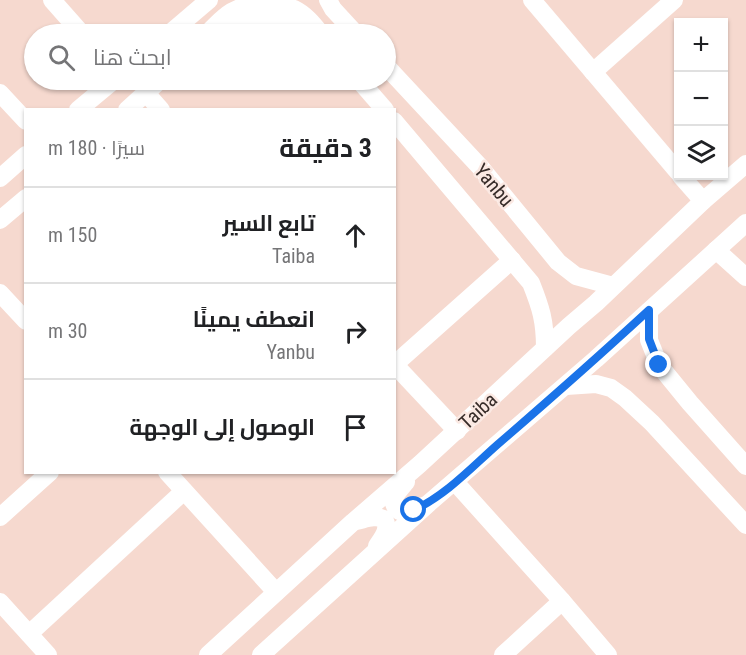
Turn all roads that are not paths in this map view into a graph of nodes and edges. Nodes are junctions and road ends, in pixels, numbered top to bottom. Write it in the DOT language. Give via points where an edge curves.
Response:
graph roads {
  1 [pos="52,0"];
  2 [pos="209,0"];
  3 [pos="292,0"];
  4 [pos="328,0"];
  5 [pos="338,0"];
  6 [pos="532,0"];
  7 [pos="674,0"];
  8 [pos="266,2"];
  9 [pos="199,6"];
  10 [pos="73,24"];
  11 [pos="180,24"];
  12 [pos="217,24"];
  13 [pos="233,24"];
  14 [pos="290,24"];
  15 [pos="313,24"];
  16 [pos="347,24"];
  17 [pos="350,24"];
  18 [pos="593,72"];
  19 [pos="396,77"];
  20 [pos="102,90"];
  21 [pos="149,90"];
  22 [pos="368,90"];
  23 [pos="0,93"];
  24 [pos="146,93"];
  25 [pos="80,108"];
  26 [pos="129,108"];
  27 [pos="159,108"];
  28 [pos="383,108"];
  29 [pos="24,119"];
  30 [pos="396,123"];
  31 [pos="24,157"];
  32 [pos="746,164"];
  33 [pos="674,167"];
  34 [pos="0,178"];
  35 [pos="685,180"];
  36 [pos="24,200"];
  37 [pos="703,201"];
  38 [pos="0,220"];
  39 [pos="745,226"];
  40 [pos="716,250"];
  41 [pos="512,260"];
  42 [pos="746,277"];
  43 [pos="613,286"];
  44 [pos="0,293"];
  45 [pos="649,310"];
  46 [pos="24,319"];
  47 [pos="545,348"];
  48 [pos="396,363"];
  49 [pos="396,365"];
  50 [pos="566,386"];
  51 [pos="457,430"];
  52 [pos="420,464"];
  53 [pos="746,466"];
  54 [pos="48,474"];
  55 [pos="170,474"];
  56 [pos="455,482"];
  57 [pos="184,491"];
  58 [pos="429,503"];
  59 [pos="0,517"];
  60 [pos="353,522"];
  61 [pos="746,525"];
  62 [pos="373,553"];
  63 [pos="276,592"];
  64 [pos="562,601"];
  65 [pos="3,610"];
  66 [pos="29,634"];
  67 [pos="48,655"];
  68 [pos="208,655"];
  69 [pos="261,655"];
  70 [pos="503,655"];
  71 [pos="608,655"];
  1 -- 10 [label="street"];
  2 -- 9 [label="street"];
  3 -- 8 [label="street"];
  4 -- 16 [label="street"];
  5 -- 17 [label="street"];
  6 -- 18 [label="street"];
  7 -- 18 [label="street"];
  8 -- 12 [label="street" via="247,5"];
  8 -- 15 [label="street" via="293,9"];
  9 -- 11 [label="street"];
  13 -- 14 [label="street" via="260,18"];
  18 -- 33 [label="street"];
  19 -- 43 [label="street, Yanbu" via="481,168 558,262 576,276"];
  20 -- 25 [label="street"];
  21 -- 24 [label="street"];
  22 -- 28 [label="street"];
  23 -- 29 [label="street"];
  24 -- 26 [label="street"];
  24 -- 27 [label="street"];
  30 -- 41 [label="street, Yanbu"];
  31 -- 34 [label="street"];
  32 -- 37 [label="street, Taiba"];
  35 -- 37 [label="street"];
  36 -- 38 [label="street"];
  37 -- 43 [label="street, Taiba"];
  39 -- 40 [label="street, Taiba"];
  40 -- 42 [label="street"];
  40 -- 45 [label="street, Taiba"];
  41 -- 47 [label="street, Yanbu" via="531,283 541,307"];
  41 -- 48 [label="street"];
  43 -- 47 [label="street, Taiba"];
  44 -- 46 [label="street"];
  45 -- 50 [label="street, Taiba"];
  45 -- 53 [label="street" via="649,339 659,365"];
  47 -- 51 [label="street, Taiba"];
  49 -- 51 [label="street"];
  50 -- 56 [label="street, Taiba"];
  50 -- 61 [label="street" via="596,384 625,398"];
  51 -- 52 [label="street, Taiba"];
  52 -- 58 [label="street" via="393,502 399,512 406,513"];
  52 -- 60 [label="street, Taiba"];
  54 -- 59 [label="street"];
  55 -- 57 [label="street"];
  56 -- 58 [label="street, Taiba"];
  56 -- 64 [label="street"];
  57 -- 63 [label="street"];
  57 -- 66 [label="street"];
  58 -- 62 [label="street, Taiba"];
  60 -- 62 [label="street" via="372,517 384,519 386,530"];
  60 -- 63 [label="street, Taiba"];
  62 -- 69 [label="street, Taiba"];
  63 -- 68 [label="street, Taiba"];
  64 -- 70 [label="street"];
  64 -- 71 [label="street"];
  65 -- 66 [label="street"];
  66 -- 67 [label="street"];
}
